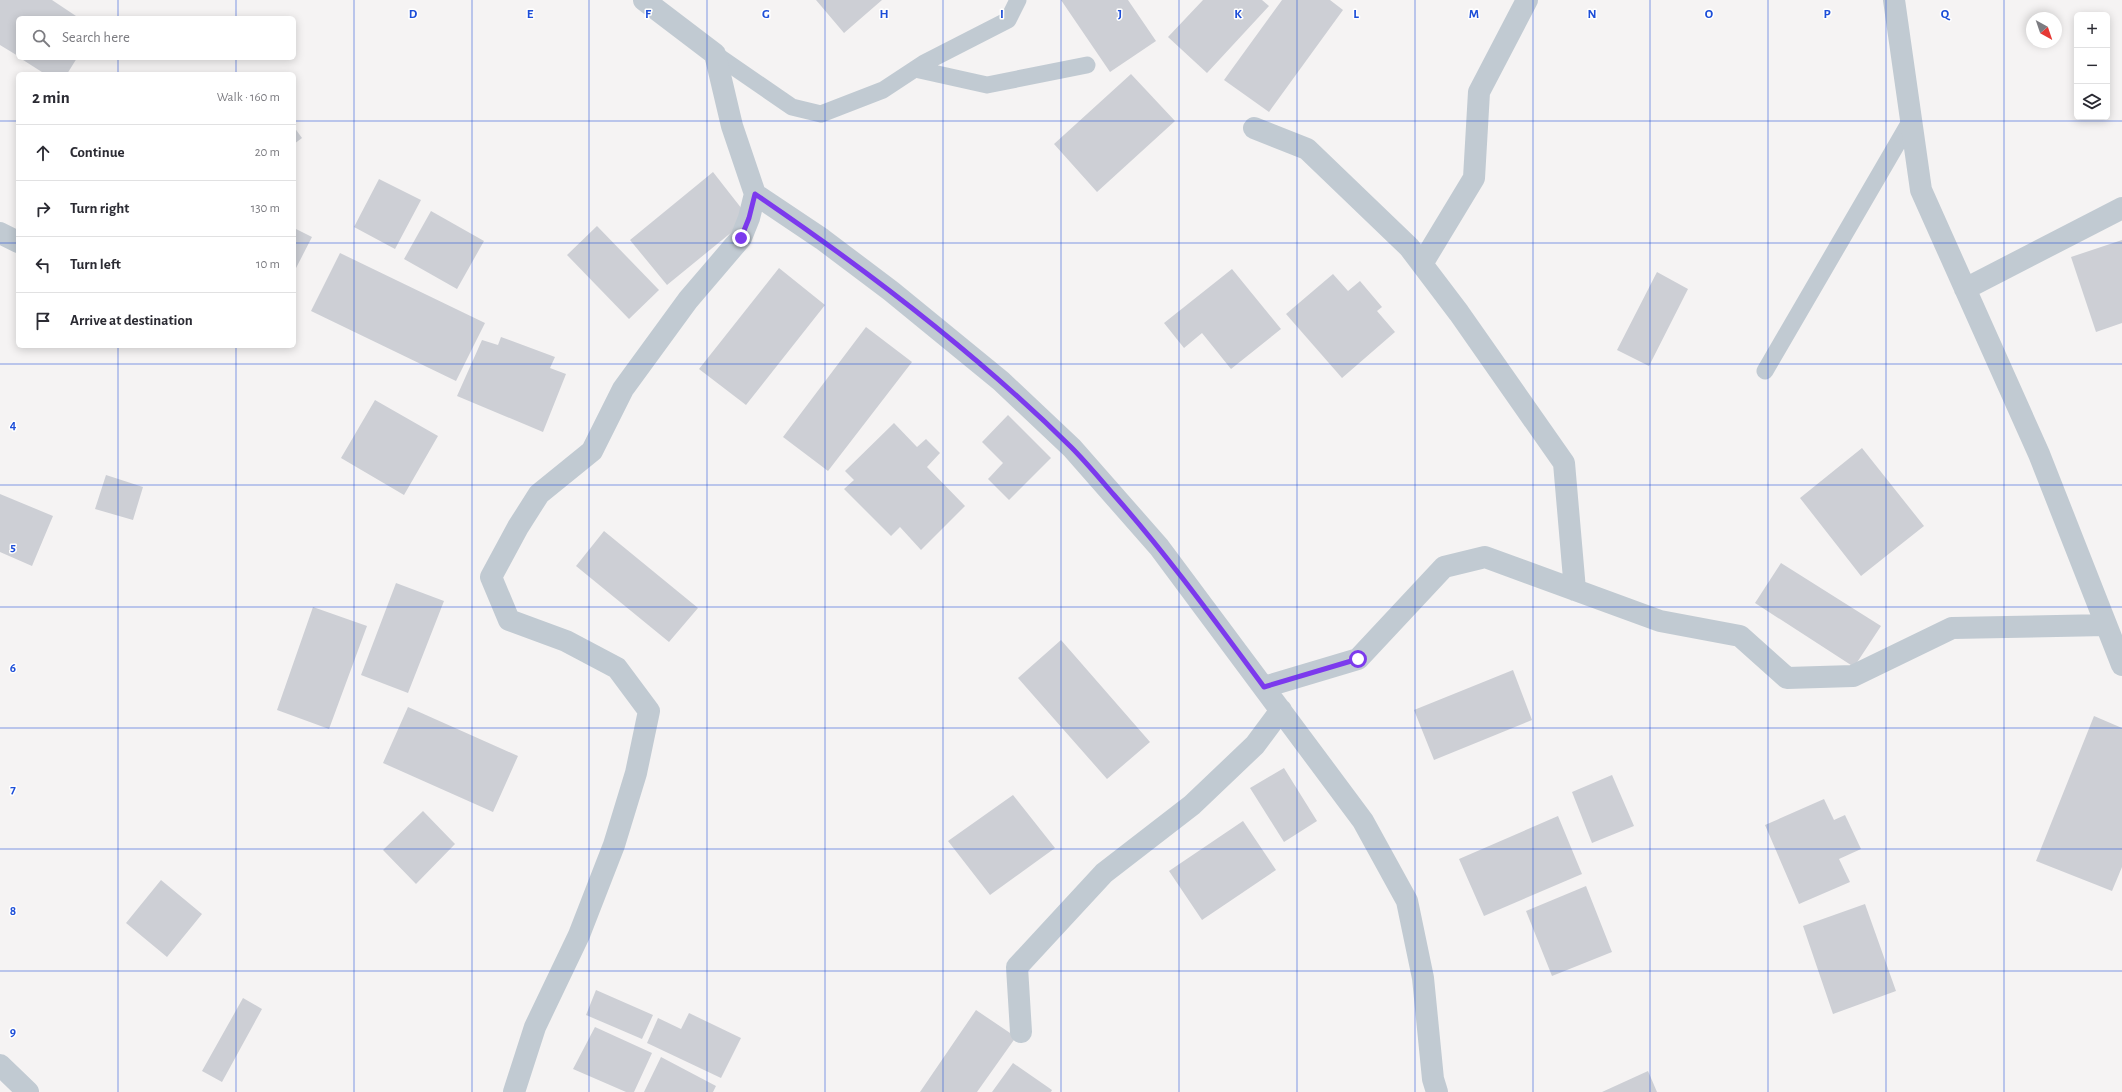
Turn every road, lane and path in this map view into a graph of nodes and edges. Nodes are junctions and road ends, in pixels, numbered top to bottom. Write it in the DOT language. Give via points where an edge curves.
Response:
graph roads {
  1 [pos="644,0"];
  2 [pos="1018,0"];
  3 [pos="1527,0"];
  4 [pos="1894,0"];
  5 [pos="715,54"];
  6 [pos="1087,65"];
  7 [pos="915,69"];
  8 [pos="1911,120"];
  9 [pos="1254,128"];
  10 [pos="755,194"];
  11 [pos="2122,208"];
  12 [pos="0,233"];
  13 [pos="16,241"];
  14 [pos="1422,264"];
  15 [pos="1965,288"];
  16 [pos="1765,371"];
  17 [pos="1575,590"];
  18 [pos="2106,625"];
  19 [pos="2122,665"];
  20 [pos="1264,687"];
  21 [pos="1281,710"];
  22 [pos="1021,1032"];
  23 [pos="0,1065"];
  24 [pos="28,1092"];
  25 [pos="514,1092"];
  26 [pos="1437,1092"];
  1 -- 5 [label="street"];
  2 -- 7 [label="lane" via="1008,20"];
  3 -- 14 [label="street" via="1478,92 1474,178"];
  4 -- 8 [label="street"];
  5 -- 7 [label="lane" via="792,107 821,114 883,90"];
  5 -- 10 [label="street" via="732,126"];
  6 -- 7 [label="lane" via="987,86"];
  8 -- 15 [label="street" via="1921,190"];
  8 -- 16 [label="lane"];
  9 -- 14 [label="street" via="1307,149 1409,247"];
  10 -- 20 [label="street" via="822,239 891,291 1001,381 1072,448 1160,547"];
  10 -- 25 [label="street" via="741,238 688,300 623,389 592,451 539,494 518,526 491,577 509,620 566,641 617,668 649,712 636,774 614,845 579,935 535,1027"];
  11 -- 15 [label="street"];
  12 -- 13 [label="street"];
  14 -- 17 [label="street" via="1564,463"];
  15 -- 18 [label="street" via="2039,454"];
  17 -- 18 [label="street" via="1660,621 1740,636 1787,678 1853,676 1952,628"];
  17 -- 20 [label="street" via="1485,557 1444,566 1358,659"];
  18 -- 19 [label="street"];
  20 -- 21 [label="street"];
  21 -- 22 [label="street" via="1255,745 1192,805 1104,873 1017,967"];
  21 -- 26 [label="street" via="1363,821 1407,902 1424,978 1433,1079"];
  23 -- 24 [label="street"];
}
